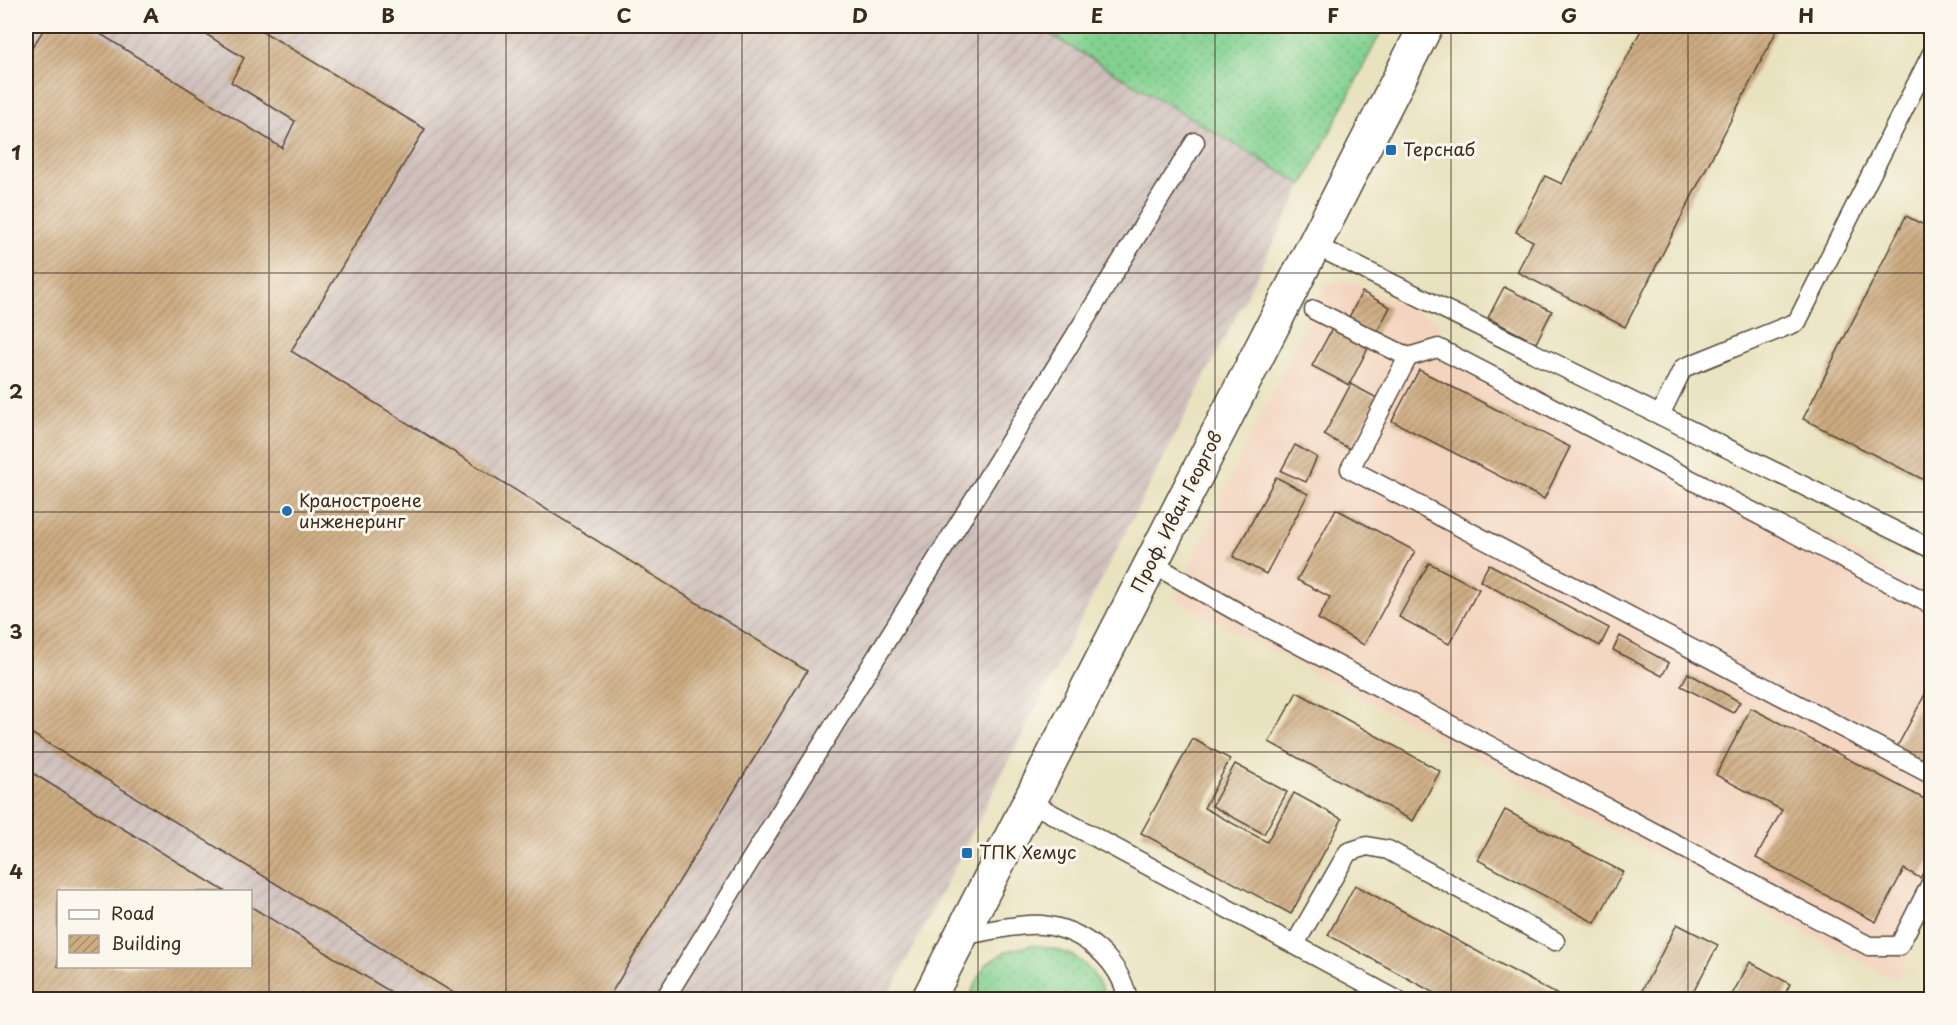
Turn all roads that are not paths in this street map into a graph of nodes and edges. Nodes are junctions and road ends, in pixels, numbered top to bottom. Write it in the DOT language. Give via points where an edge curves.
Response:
graph roads {
  1 [pos="1426,26"];
  2 [pos="1932,53"];
  3 [pos="1195,142"];
  4 [pos="1314,245"];
  5 [pos="1314,310"];
  6 [pos="1408,357"];
  7 [pos="1660,415"];
  8 [pos="1932,549"];
  9 [pos="1151,563"];
  10 [pos="1932,605"];
  11 [pos="1932,775"];
  12 [pos="1028,801"];
  13 [pos="1932,881"];
  14 [pos="961,936"];
  15 [pos="1555,941"];
  16 [pos="1295,944"];
  17 [pos="664,999"];
  18 [pos="928,999"];
  19 [pos="1128,999"];
  20 [pos="1397,999"];
  1 -- 4 [label="street, Проф. Иван Георгов"];
  2 -- 7 [label="lane" via="1797,322 1683,368"];
  3 -- 17 [label="lane"];
  4 -- 7 [label="lane"];
  4 -- 9 [label="street, Проф. Иван Георгов"];
  5 -- 6 [label="lane"];
  6 -- 10 [label="lane" via="1438,348"];
  6 -- 11 [label="lane" via="1350,469"];
  7 -- 8 [label="lane"];
  9 -- 12 [label="street, Проф. Иван Георгов"];
  9 -- 13 [label="lane" via="1869,946 1899,946"];
  12 -- 14 [label="street, Проф. Иван Георгов"];
  12 -- 16 [label="lane"];
  14 -- 18 [label="street, Проф. Иван Георгов"];
  14 -- 19 [label="lane" via="1031,925 1063,929 1092,943 1115,967"];
  15 -- 16 [label="lane" via="1388,850 1367,846 1348,852"];
  16 -- 20 [label="lane"];
}
